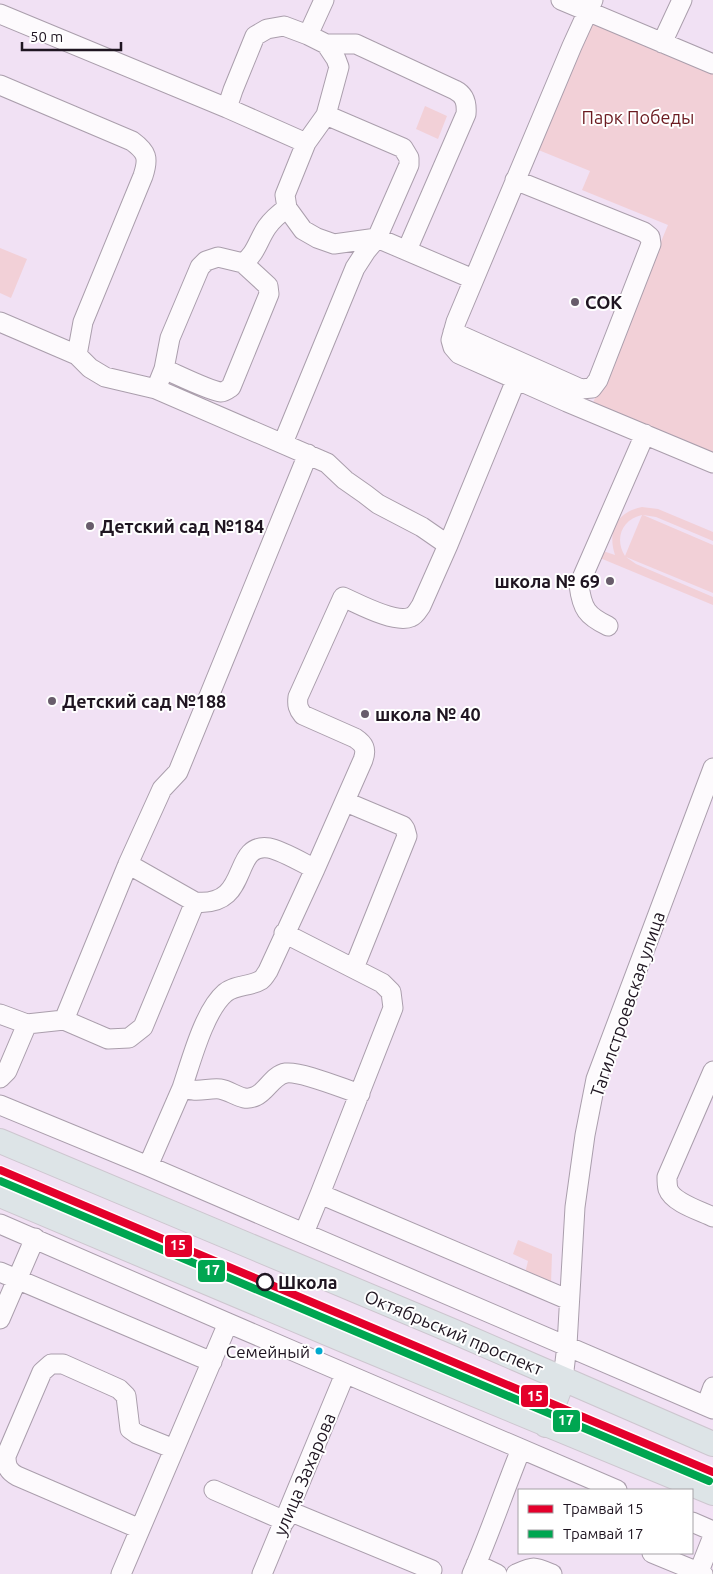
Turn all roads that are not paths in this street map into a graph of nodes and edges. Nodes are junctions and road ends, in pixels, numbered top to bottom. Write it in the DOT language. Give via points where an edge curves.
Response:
graph roads {
  1 [pos="324,0"];
  2 [pos="560,0"];
  3 [pos="682,0"];
  4 [pos="591,6"];
  5 [pos="0,14"];
  6 [pos="308,34"];
  7 [pos="662,43"];
  8 [pos="326,44"];
  9 [pos="713,64"];
  10 [pos="0,85"];
  11 [pos="227,108"];
  12 [pos="326,115"];
  13 [pos="306,143"];
  14 [pos="515,180"];
  15 [pos="287,208"];
  16 [pos="377,238"];
  17 [pos="407,250"];
  18 [pos="243,263"];
  19 [pos="473,279"];
  20 [pos="0,322"];
  21 [pos="453,332"];
  22 [pos="78,355"];
  23 [pos="164,369"];
  24 [pos="516,380"];
  25 [pos="156,389"];
  26 [pos="645,434"];
  27 [pos="283,443"];
  28 [pos="308,454"];
  29 [pos="713,463"];
  30 [pos="448,545"];
  31 [pos="608,626"];
  32 [pos="713,768"];
  33 [pos="346,802"];
  34 [pos="128,864"];
  35 [pos="315,869"];
  36 [pos="195,902"];
  37 [pos="284,933"];
  38 [pos="354,968"];
  39 [pos="0,1008"];
  40 [pos="64,1020"];
  41 [pos="27,1024"];
  42 [pos="713,1070"];
  43 [pos="0,1078"];
  44 [pos="182,1088"];
  45 [pos="360,1094"];
  46 [pos="0,1105"];
  47 [pos="0,1141"];
  48 [pos="148,1166"];
  49 [pos="0,1194"];
  50 [pos="320,1194"];
  51 [pos="713,1217"];
  52 [pos="0,1224"];
  53 [pos="304,1233"];
  54 [pos="35,1238"];
  55 [pos="0,1272"];
  56 [pos="18,1280"];
  57 [pos="569,1300"];
  58 [pos="0,1319"];
  59 [pos="228,1324"];
  60 [pos="567,1346"];
  61 [pos="212,1362"];
  62 [pos="345,1374"];
  63 [pos="563,1379"];
  64 [pos="713,1387"];
  65 [pos="710,1407"];
  66 [pos="546,1424"];
  67 [pos="713,1444"];
  68 [pos="174,1449"];
  69 [pos="521,1449"];
  70 [pos="616,1489"];
  71 [pos="214,1490"];
  72 [pos="713,1493"];
  73 [pos="511,1494"];
  74 [pos="287,1516"];
  75 [pos="693,1522"];
  76 [pos="140,1529"];
  77 [pos="713,1531"];
  78 [pos="713,1536"];
  79 [pos="654,1554"];
  80 [pos="474,1569"];
  81 [pos="432,1570"];
  82 [pos="700,1573"];
  83 [pos="121,1574"];
  84 [pos="262,1574"];
  85 [pos="497,1574"];
  86 [pos="516,1574"];
  87 [pos="552,1574"];
  1 -- 6 [label="street"];
  2 -- 4 [label="street"];
  3 -- 7 [label="street"];
  4 -- 7 [label="street"];
  4 -- 14 [label="street"];
  5 -- 11 [label="street"];
  6 -- 8 [label="street"];
  6 -- 11 [label="street" via="284,26 266,29 256,36"];
  7 -- 9 [label="street"];
  8 -- 12 [label="street" via="339,67"];
  8 -- 17 [label="street" via="356,44 461,93 467,103 466,114"];
  10 -- 22 [label="street" via="132,141 146,155 144,176 83,322"];
  11 -- 13 [label="street"];
  12 -- 13 [label="street"];
  12 -- 16 [label="street" via="403,148 409,158"];
  13 -- 15 [label="street" via="285,195"];
  14 -- 19 [label="street"];
  14 -- 21 [label="street" via="650,237 651,244 598,380 592,388 581,389"];
  15 -- 16 [label="street" via="303,230 334,244"];
  15 -- 18 [label="street" via="266,228 254,252"];
  16 -- 17 [label="street"];
  16 -- 27 [label="street" via="355,268"];
  17 -- 19 [label="street"];
  18 -- 23 [label="street" via="218,257 200,266 170,338"];
  18 -- 23 [label="street" via="268,286 269,294 231,387 222,392"];
  19 -- 21 [label="street"];
  20 -- 22 [label="street"];
  21 -- 24 [label="street" via="451,340 459,354"];
  22 -- 25 [label="street" via="105,377"];
  23 -- 25 [label="street"];
  24 -- 26 [label="street"];
  24 -- 30 [label="street"];
  25 -- 27 [label="street"];
  26 -- 29 [label="street"];
  26 -- 31 [label="street" via="579,586 581,601 588,614"];
  27 -- 28 [label="street"];
  28 -- 30 [label="street" via="327,463 378,504"];
  28 -- 34 [label="street" via="178,772 162,789"];
  30 -- 33 [label="street" via="421,606 410,618 392,618 344,597 298,697 297,704 303,715 355,738 365,748 364,760"];
  32 -- 57 [label="street, Тагилстроевская улица" via="596,1079 575,1207"];
  33 -- 35 [label="street"];
  33 -- 38 [label="street" via="403,826 407,832"];
  34 -- 36 [label="street"];
  34 -- 40 [label="street"];
  35 -- 36 [label="street" via="269,848 259,848 244,862 232,890 222,899"];
  35 -- 37 [label="street"];
  36 -- 40 [label="street" via="143,1026 136,1034 129,1038 108,1039"];
  37 -- 38 [label="street"];
  37 -- 44 [label="street" via="262,980 235,987 216,1002"];
  38 -- 45 [label="street" via="387,987 393,1008"];
  39 -- 41 [label="street"];
  40 -- 41 [label="street"];
  41 -- 43 [label="street" via="7,1071"];
  42 -- 51 [label="street" via="667,1177 669,1192 675,1198"];
  44 -- 45 [label="street" via="222,1090 248,1099 259,1095 278,1076 286,1073"];
  44 -- 48 [label="street"];
  45 -- 50 [label="street"];
  46 -- 48 [label="street"];
  47 -- 63 [label="main road, Октябрьский проспект"];
  48 -- 53 [label="street"];
  49 -- 66 [label="main road"];
  50 -- 53 [label="street"];
  50 -- 57 [label="street"];
  52 -- 54 [label="street"];
  53 -- 60 [label="street"];
  54 -- 56 [label="street"];
  54 -- 59 [label="street"];
  55 -- 56 [label="street"];
  56 -- 58 [label="street"];
  56 -- 61 [label="street"];
  57 -- 60 [label="street, Тагилстроевская улица"];
  59 -- 61 [label="street"];
  59 -- 62 [label="street"];
  60 -- 63 [label="street, Тагилстроевская улица"];
  60 -- 65 [label="street"];
  61 -- 68 [label="street"];
  62 -- 69 [label="street"];
  62 -- 74 [label="street, улица Захарова"];
  63 -- 66 [label="main road, Тагилстроевская улица"];
  63 -- 67 [label="main road, Октябрьский проспект"];
  64 -- 65 [label="street"];
  66 -- 72 [label="main road"];
  68 -- 76 [label="street"];
  68 -- 76 [label="street" via="130,1429 126,1396 119,1389 63,1364 51,1364 42,1372 6,1456 8,1469 17,1476"];
  69 -- 70 [label="street"];
  69 -- 73 [label="street"];
  71 -- 74 [label="street"];
  73 -- 80 [label="street" via="496,1516"];
  74 -- 81 [label="street"];
  74 -- 84 [label="street, улица Захарова"];
  75 -- 77 [label="street"];
  76 -- 83 [label="street"];
  78 -- 82 [label="street"];
  79 -- 82 [label="street"];
  80 -- 85 [label="street"];
  86 -- 87 [label="street" via="534,1567"];
}
